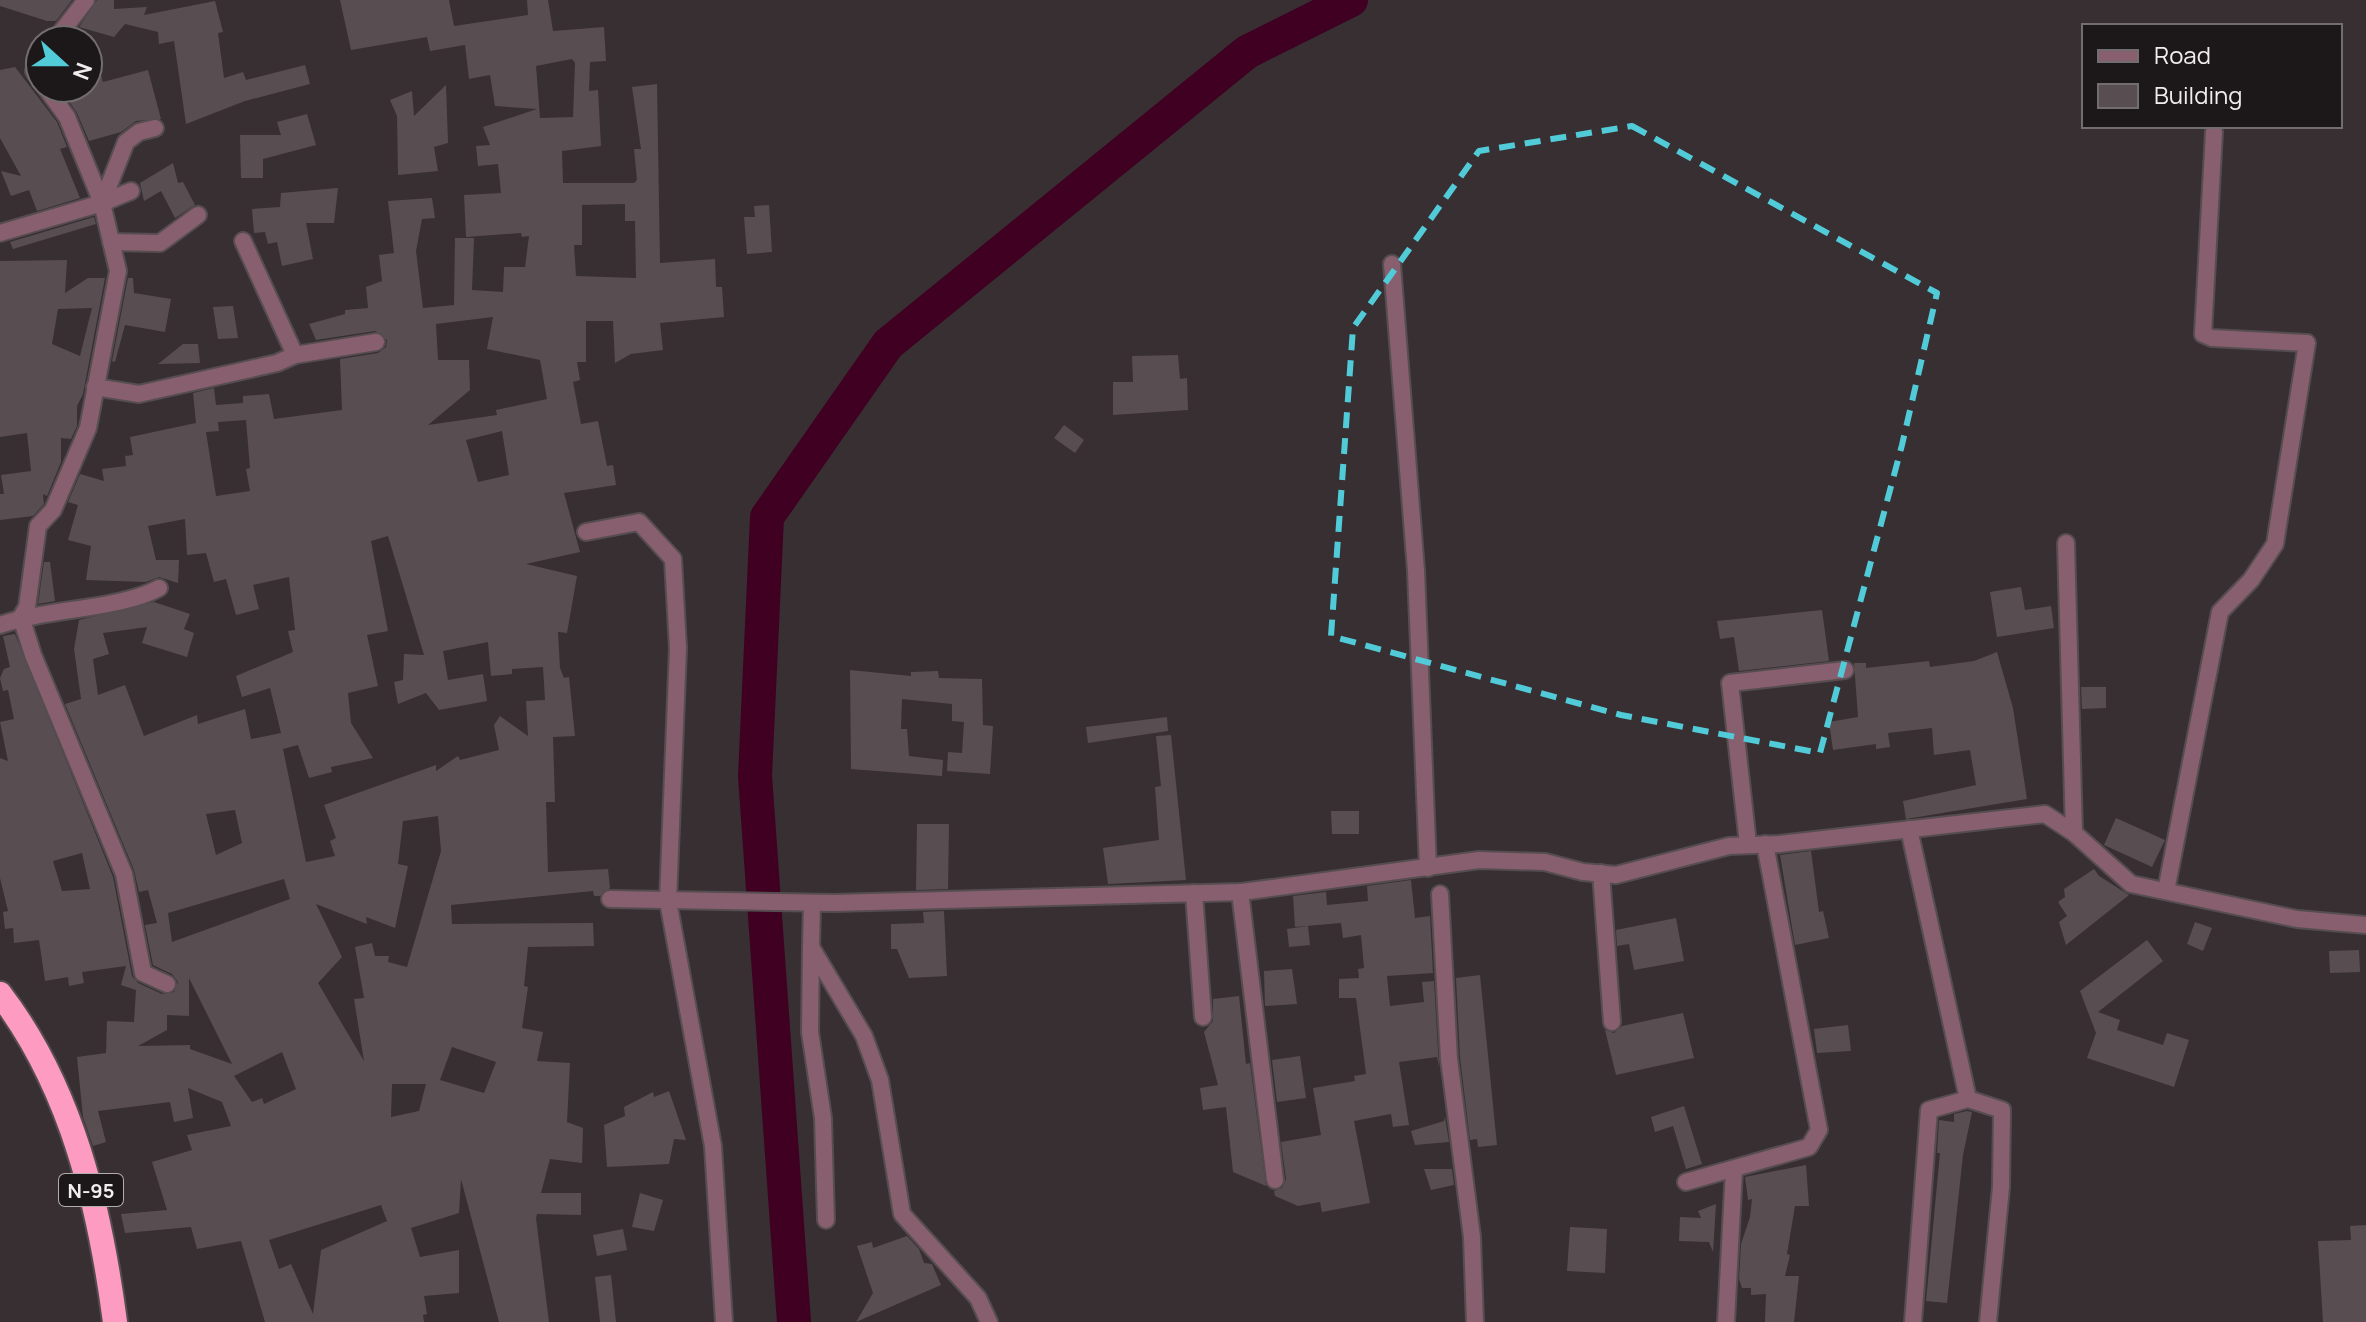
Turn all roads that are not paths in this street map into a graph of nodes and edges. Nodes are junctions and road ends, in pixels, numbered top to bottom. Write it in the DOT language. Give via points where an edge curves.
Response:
graph roads {
  1 [pos="86,0"];
  2 [pos="67,24"];
  3 [pos="58,104"];
  4 [pos="155,128"];
  5 [pos="2214,132"];
  6 [pos="131,191"];
  7 [pos="102,203"];
  8 [pos="198,215"];
  9 [pos="0,233"];
  10 [pos="243,241"];
  11 [pos="111,242"];
  12 [pos="1392,264"];
  13 [pos="376,342"];
  14 [pos="295,355"];
  15 [pos="95,387"];
  16 [pos="586,532"];
  17 [pos="2066,543"];
  18 [pos="159,588"];
  19 [pos="21,617"];
  20 [pos="0,625"];
  21 [pos="1845,670"];
  22 [pos="1909,829"];
  23 [pos="2074,833"];
  24 [pos="1757,844"];
  25 [pos="1428,868"];
  26 [pos="1601,873"];
  27 [pos="2166,891"];
  28 [pos="1240,892"];
  29 [pos="1194,893"];
  30 [pos="1440,894"];
  31 [pos="610,899"];
  32 [pos="668,901"];
  33 [pos="812,903"];
  34 [pos="2366,925"];
  35 [pos="811,947"];
  36 [pos="167,984"];
  37 [pos="1,997"];
  38 [pos="1203,1017"];
  39 [pos="1612,1022"];
  40 [pos="1968,1099"];
  41 [pos="1734,1169"];
  42 [pos="1275,1180"];
  43 [pos="1686,1182"];
  44 [pos="826,1220"];
  45 [pos="115,1322"];
  46 [pos="724,1322"];
  47 [pos="989,1322"];
  48 [pos="1475,1322"];
  49 [pos="1726,1322"];
  50 [pos="1913,1322"];
  51 [pos="1988,1322"];
  1 -- 2 [label="street"];
  3 -- 7 [label="street"];
  4 -- 7 [label="street" via="126,142"];
  5 -- 27 [label="street" via="2203,334 2307,343 2275,544 2220,612"];
  6 -- 7 [label="street"];
  7 -- 9 [label="street"];
  7 -- 11 [label="street"];
  8 -- 11 [label="street" via="160,243"];
  10 -- 14 [label="street"];
  11 -- 15 [label="street" via="118,271"];
  12 -- 25 [label="street" via="1416,571"];
  13 -- 14 [label="street"];
  14 -- 15 [label="street" via="139,394"];
  15 -- 19 [label="street" via="88,428 53,510 38,526 27,607"];
  16 -- 32 [label="street" via="639,522 673,559 678,648"];
  17 -- 23 [label="street"];
  18 -- 19 [label="street" via="124,600"];
  19 -- 20 [label="street"];
  19 -- 36 [label="street" via="124,874 143,973"];
  21 -- 24 [label="street" via="1730,683"];
  22 -- 23 [label="street" via="2045,814"];
  22 -- 24 [label="street"];
  22 -- 40 [label="street"];
  23 -- 27 [label="street" via="2131,884"];
  24 -- 26 [label="street" via="1616,875"];
  24 -- 41 [label="street" via="1819,1130 1809,1147"];
  25 -- 26 [label="street" via="1479,860 1545,862"];
  25 -- 28 [label="street"];
  26 -- 39 [label="street"];
  27 -- 34 [label="street" via="2297,919"];
  28 -- 29 [label="street"];
  28 -- 42 [label="street"];
  29 -- 33 [label="street"];
  29 -- 38 [label="street"];
  30 -- 48 [label="street" via="1449,1059 1472,1237"];
  31 -- 32 [label="street"];
  32 -- 33 [label="street"];
  32 -- 46 [label="street" via="713,1146"];
  33 -- 35 [label="street"];
  35 -- 44 [label="street" via="810,1032 823,1118"];
  35 -- 47 [label="street" via="864,1036 880,1080 902,1214 970,1288"];
  37 -- 45 [label="highway, N-95" via="43,1064 79,1149 103,1236"];
  40 -- 50 [label="street" via="1929,1110"];
  40 -- 51 [label="street" via="2002,1110 2001,1187"];
  41 -- 43 [label="street"];
  41 -- 49 [label="street"];
}
